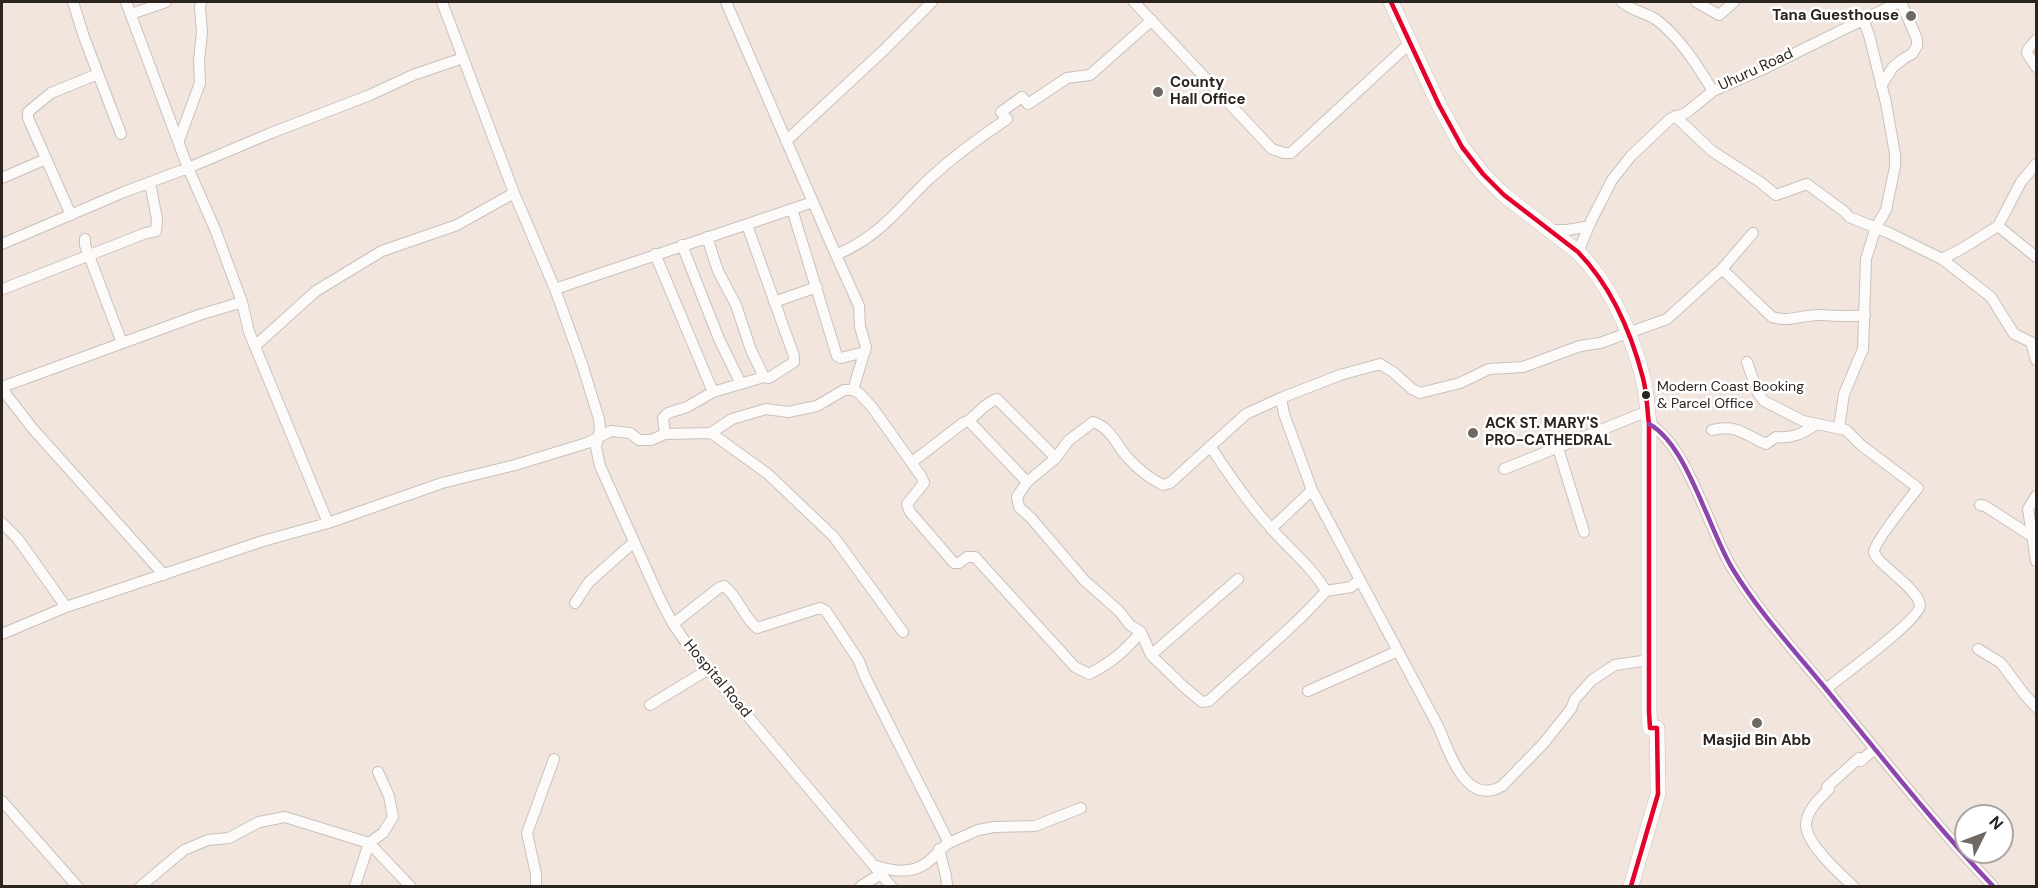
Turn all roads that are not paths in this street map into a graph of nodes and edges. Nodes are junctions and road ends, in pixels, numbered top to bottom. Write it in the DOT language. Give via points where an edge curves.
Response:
graph roads {
  1 [pos="73,2"];
  2 [pos="126,2"];
  3 [pos="166,2"];
  4 [pos="201,2"];
  5 [pos="442,2"];
  6 [pos="726,2"];
  7 [pos="932,2"];
  8 [pos="1136,2"];
  9 [pos="1390,2"];
  10 [pos="1622,2"];
  11 [pos="1696,2"];
  12 [pos="1734,2"];
  13 [pos="1900,2"];
  14 [pos="131,14"];
  15 [pos="1863,19"];
  16 [pos="1152,20"];
  17 [pos="2037,40"];
  18 [pos="1410,43"];
  19 [pos="463,58"];
  20 [pos="2037,67"];
  21 [pos="98,74"];
  22 [pos="1881,86"];
  23 [pos="1713,91"];
  24 [pos="1675,116"];
  25 [pos="121,134"];
  26 [pos="179,140"];
  27 [pos="786,141"];
  28 [pos="46,159"];
  29 [pos="2037,164"];
  30 [pos="188,168"];
  31 [pos="2,178"];
  32 [pos="150,183"];
  33 [pos="514,193"];
  34 [pos="813,202"];
  35 [pos="792,209"];
  36 [pos="1886,210"];
  37 [pos="71,215"];
  38 [pos="747,225"];
  39 [pos="1998,226"];
  40 [pos="1875,227"];
  41 [pos="1587,228"];
  42 [pos="1551,230"];
  43 [pos="1753,232"];
  44 [pos="707,237"];
  45 [pos="85,239"];
  46 [pos="1900,240"];
  47 [pos="2,244"];
  48 [pos="682,245"];
  49 [pos="1579,253"];
  50 [pos="656,254"];
  51 [pos="836,255"];
  52 [pos="90,256"];
  53 [pos="2037,257"];
  54 [pos="1942,259"];
  55 [pos="1722,269"];
  56 [pos="817,287"];
  57 [pos="3,289"];
  58 [pos="555,289"];
  59 [pos="242,302"];
  60 [pos="774,302"];
  61 [pos="1865,315"];
  62 [pos="1628,332"];
  63 [pos="2034,341"];
  64 [pos="122,343"];
  65 [pos="255,346"];
  66 [pos="865,352"];
  67 [pos="2037,360"];
  68 [pos="1747,362"];
  69 [pos="764,377"];
  70 [pos="741,384"];
  71 [pos="2,388"];
  72 [pos="853,390"];
  73 [pos="713,392"];
  74 [pos="1281,398"];
  75 [pos="1648,418"];
  76 [pos="969,421"];
  77 [pos="1817,424"];
  78 [pos="1839,428"];
  79 [pos="1712,430"];
  80 [pos="711,433"];
  81 [pos="665,434"];
  82 [pos="597,440"];
  83 [pos="1210,446"];
  84 [pos="1558,448"];
  85 [pos="1056,458"];
  86 [pos="912,462"];
  87 [pos="1504,469"];
  88 [pos="1027,482"];
  89 [pos="1312,490"];
  90 [pos="2037,496"];
  91 [pos="1980,505"];
  92 [pos="2,523"];
  93 [pos="328,523"];
  94 [pos="1271,529"];
  95 [pos="1584,532"];
  96 [pos="2035,538"];
  97 [pos="634,542"];
  98 [pos="2037,561"];
  99 [pos="164,576"];
  100 [pos="1238,579"];
  101 [pos="1359,580"];
  102 [pos="1326,591"];
  103 [pos="575,603"];
  104 [pos="66,607"];
  105 [pos="673,624"];
  106 [pos="903,632"];
  107 [pos="1141,632"];
  108 [pos="2,634"];
  109 [pos="1978,649"];
  110 [pos="1398,651"];
  111 [pos="1151,655"];
  112 [pos="1649,660"];
  113 [pos="709,669"];
  114 [pos="1826,689"];
  115 [pos="1308,691"];
  116 [pos="650,705"];
  117 [pos="2037,706"];
  118 [pos="1873,750"];
  119 [pos="554,759"];
  120 [pos="378,772"];
  121 [pos="2,801"];
  122 [pos="1081,808"];
  123 [pos="369,843"];
  124 [pos="949,843"];
  125 [pos="939,849"];
  126 [pos="873,865"];
  127 [pos="881,874"];
  128 [pos="77,886"];
  129 [pos="141,886"];
  130 [pos="355,886"];
  131 [pos="410,886"];
  132 [pos="536,886"];
  133 [pos="861,886"];
  134 [pos="891,886"];
  135 [pos="947,886"];
  136 [pos="1631,886"];
  137 [pos="1853,886"];
  138 [pos="1993,886"];
  1 -- 21 [label="street"];
  2 -- 14 [label="street"];
  3 -- 14 [label="street"];
  4 -- 26 [label="street" via="200,83"];
  5 -- 19 [label="street, Hospital Road"];
  6 -- 27 [label="street"];
  7 -- 27 [label="street"];
  8 -- 16 [label="street"];
  9 -- 18 [label="street"];
  10 -- 23 [label="street" via="1658,20"];
  11 -- 12 [label="street" via="1719,15"];
  13 -- 15 [label="street, Uhuru Road"];
  13 -- 22 [label="street" via="1917,46 1893,67"];
  14 -- 26 [label="street"];
  15 -- 22 [label="street"];
  15 -- 23 [label="street, Uhuru Road"];
  16 -- 18 [label="street" via="1272,149 1284,153 1292,153"];
  16 -- 51 [label="street" via="1090,75 1067,78 1028,104 1022,97 1001,112 1007,119 931,178 881,229"];
  17 -- 20 [label="street" via="2027,52"];
  18 -- 42 [label="street" via="1462,147 1504,195"];
  19 -- 30 [label="street"];
  19 -- 33 [label="street, Hospital Road"];
  21 -- 25 [label="street"];
  21 -- 28 [label="street" via="51,93 28,112"];
  22 -- 36 [label="street" via="1895,154"];
  23 -- 24 [label="street, Uhuru Road" via="1686,113"];
  24 -- 40 [label="street" via="1712,151 1776,195 1807,184 1849,218"];
  24 -- 41 [label="street, Uhuru Road" via="1631,156 1612,180"];
  26 -- 30 [label="street"];
  27 -- 34 [label="street"];
  28 -- 31 [label="street"];
  28 -- 37 [label="street"];
  29 -- 39 [label="street" via="2021,182"];
  30 -- 32 [label="street"];
  30 -- 59 [label="street"];
  32 -- 37 [label="street"];
  32 -- 52 [label="street" via="156,231"];
  33 -- 58 [label="street, Hospital Road"];
  33 -- 65 [label="street" via="457,225 382,251 316,291"];
  34 -- 35 [label="street"];
  34 -- 51 [label="street"];
  35 -- 38 [label="street"];
  35 -- 56 [label="street"];
  36 -- 40 [label="street"];
  36 -- 46 [label="street"];
  37 -- 47 [label="street"];
  38 -- 44 [label="street"];
  38 -- 60 [label="street"];
  39 -- 53 [label="street"];
  39 -- 54 [label="street"];
  40 -- 46 [label="street"];
  40 -- 61 [label="street" via="1866,259"];
  41 -- 42 [label="street"];
  41 -- 49 [label="street, Uhuru Road"];
  41 -- 49 [label="street"];
  42 -- 49 [label="street"];
  43 -- 55 [label="street"];
  44 -- 48 [label="street"];
  44 -- 69 [label="street"];
  45 -- 52 [label="street"];
  46 -- 54 [label="street"];
  48 -- 50 [label="street"];
  48 -- 70 [label="street"];
  49 -- 62 [label="street" via="1614,303"];
  50 -- 58 [label="street"];
  50 -- 73 [label="street"];
  51 -- 66 [label="street" via="859,306"];
  52 -- 57 [label="street"];
  52 -- 64 [label="street"];
  54 -- 63 [label="street" via="1991,297 2014,334"];
  55 -- 61 [label="street" via="1772,317 1783,321 1820,315"];
  55 -- 62 [label="street" via="1667,319"];
  56 -- 60 [label="street"];
  56 -- 66 [label="street" via="837,356"];
  58 -- 82 [label="street, Hospital Road" via="599,419"];
  59 -- 64 [label="street"];
  59 -- 65 [label="street"];
  60 -- 69 [label="street" via="794,362 769,378"];
  61 -- 78 [label="street" via="1863,349 1844,394"];
  62 -- 74 [label="street" via="1523,367 1490,369 1460,383 1420,393 1380,364"];
  62 -- 75 [label="street" via="1643,379"];
  63 -- 67 [label="street"];
  64 -- 71 [label="street"];
  65 -- 93 [label="street"];
  66 -- 72 [label="street"];
  68 -- 77 [label="street" via="1764,401"];
  69 -- 70 [label="street"];
  70 -- 73 [label="street"];
  71 -- 99 [label="street" via="33,429"];
  72 -- 80 [label="street" via="835,394 817,406 788,412 766,409 732,419"];
  72 -- 86 [label="street" via="872,407"];
  73 -- 81 [label="street" via="665,415"];
  74 -- 83 [label="street" via="1246,414"];
  74 -- 89 [label="street"];
  75 -- 84 [label="street"];
  75 -- 112 [label="street"];
  75 -- 114 [label="street" via="1665,435 1686,469 1730,565 1748,593"];
  76 -- 85 [label="street" via="997,399"];
  76 -- 86 [label="street"];
  76 -- 88 [label="street"];
  77 -- 78 [label="street"];
  77 -- 79 [label="street" via="1799,435 1776,437 1766,444 1739,429"];
  78 -- 114 [label="street" via="1918,488 1874,550 1879,561 1912,592 1920,608 1892,638"];
  80 -- 81 [label="street"];
  80 -- 106 [label="street" via="768,474 834,537"];
  81 -- 82 [label="street" via="639,440 630,433 611,431"];
  82 -- 93 [label="street" via="442,483"];
  82 -- 97 [label="street, Hospital Road" via="600,466"];
  83 -- 85 [label="street" via="1170,483 1163,484 1128,459 1111,434 1094,422 1068,441"];
  83 -- 94 [label="street"];
  84 -- 87 [label="street"];
  84 -- 95 [label="street"];
  85 -- 88 [label="street"];
  86 -- 107 [label="street" via="924,483 907,504 910,512 954,563 975,557 1075,667 1089,674 1113,662"];
  88 -- 107 [label="street" via="1017,497 1019,507 1084,580"];
  89 -- 94 [label="street"];
  89 -- 101 [label="street"];
  90 -- 96 [label="street" via="2028,509"];
  91 -- 96 [label="street"];
  92 -- 104 [label="street" via="18,539"];
  93 -- 99 [label="street"];
  94 -- 102 [label="street"];
  96 -- 98 [label="street"];
  97 -- 103 [label="street" via="589,582"];
  97 -- 105 [label="street, Hospital Road"];
  99 -- 104 [label="street"];
  100 -- 111 [label="street"];
  101 -- 102 [label="street" via="1351,587"];
  101 -- 110 [label="street"];
  102 -- 111 [label="street" via="1294,625 1206,702 1197,700"];
  104 -- 108 [label="street"];
  105 -- 113 [label="street, Hospital Road"];
  105 -- 124 [label="street" via="724,586 757,628 820,608 826,611 859,661"];
  107 -- 111 [label="street"];
  109 -- 117 [label="street" via="2001,663"];
  110 -- 112 [label="street" via="1462,776 1474,787 1485,790 1502,786 1543,744 1592,680 1615,665"];
  110 -- 115 [label="street"];
  112 -- 136 [label="street" via="1650,728 1657,728 1658,794"];
  113 -- 116 [label="street"];
  113 -- 126 [label="street, Hospital Road"];
  114 -- 118 [label="street"];
  118 -- 137 [label="street" via="1827,787 1806,824 1810,840"];
  118 -- 138 [label="street"];
  119 -- 132 [label="street" via="527,833"];
  120 -- 123 [label="street" via="393,817 383,833"];
  121 -- 128 [label="street"];
  122 -- 124 [label="street" via="1035,826 978,830"];
  123 -- 129 [label="street" via="285,817 268,820 229,838 208,840 184,850"];
  123 -- 130 [label="street"];
  123 -- 131 [label="street"];
  124 -- 125 [label="street"];
  125 -- 126 [label="street" via="918,868 903,871"];
  125 -- 135 [label="street"];
  126 -- 127 [label="street, Hospital Road"];
  127 -- 133 [label="street"];
  127 -- 134 [label="street, Hospital Road"];
}
